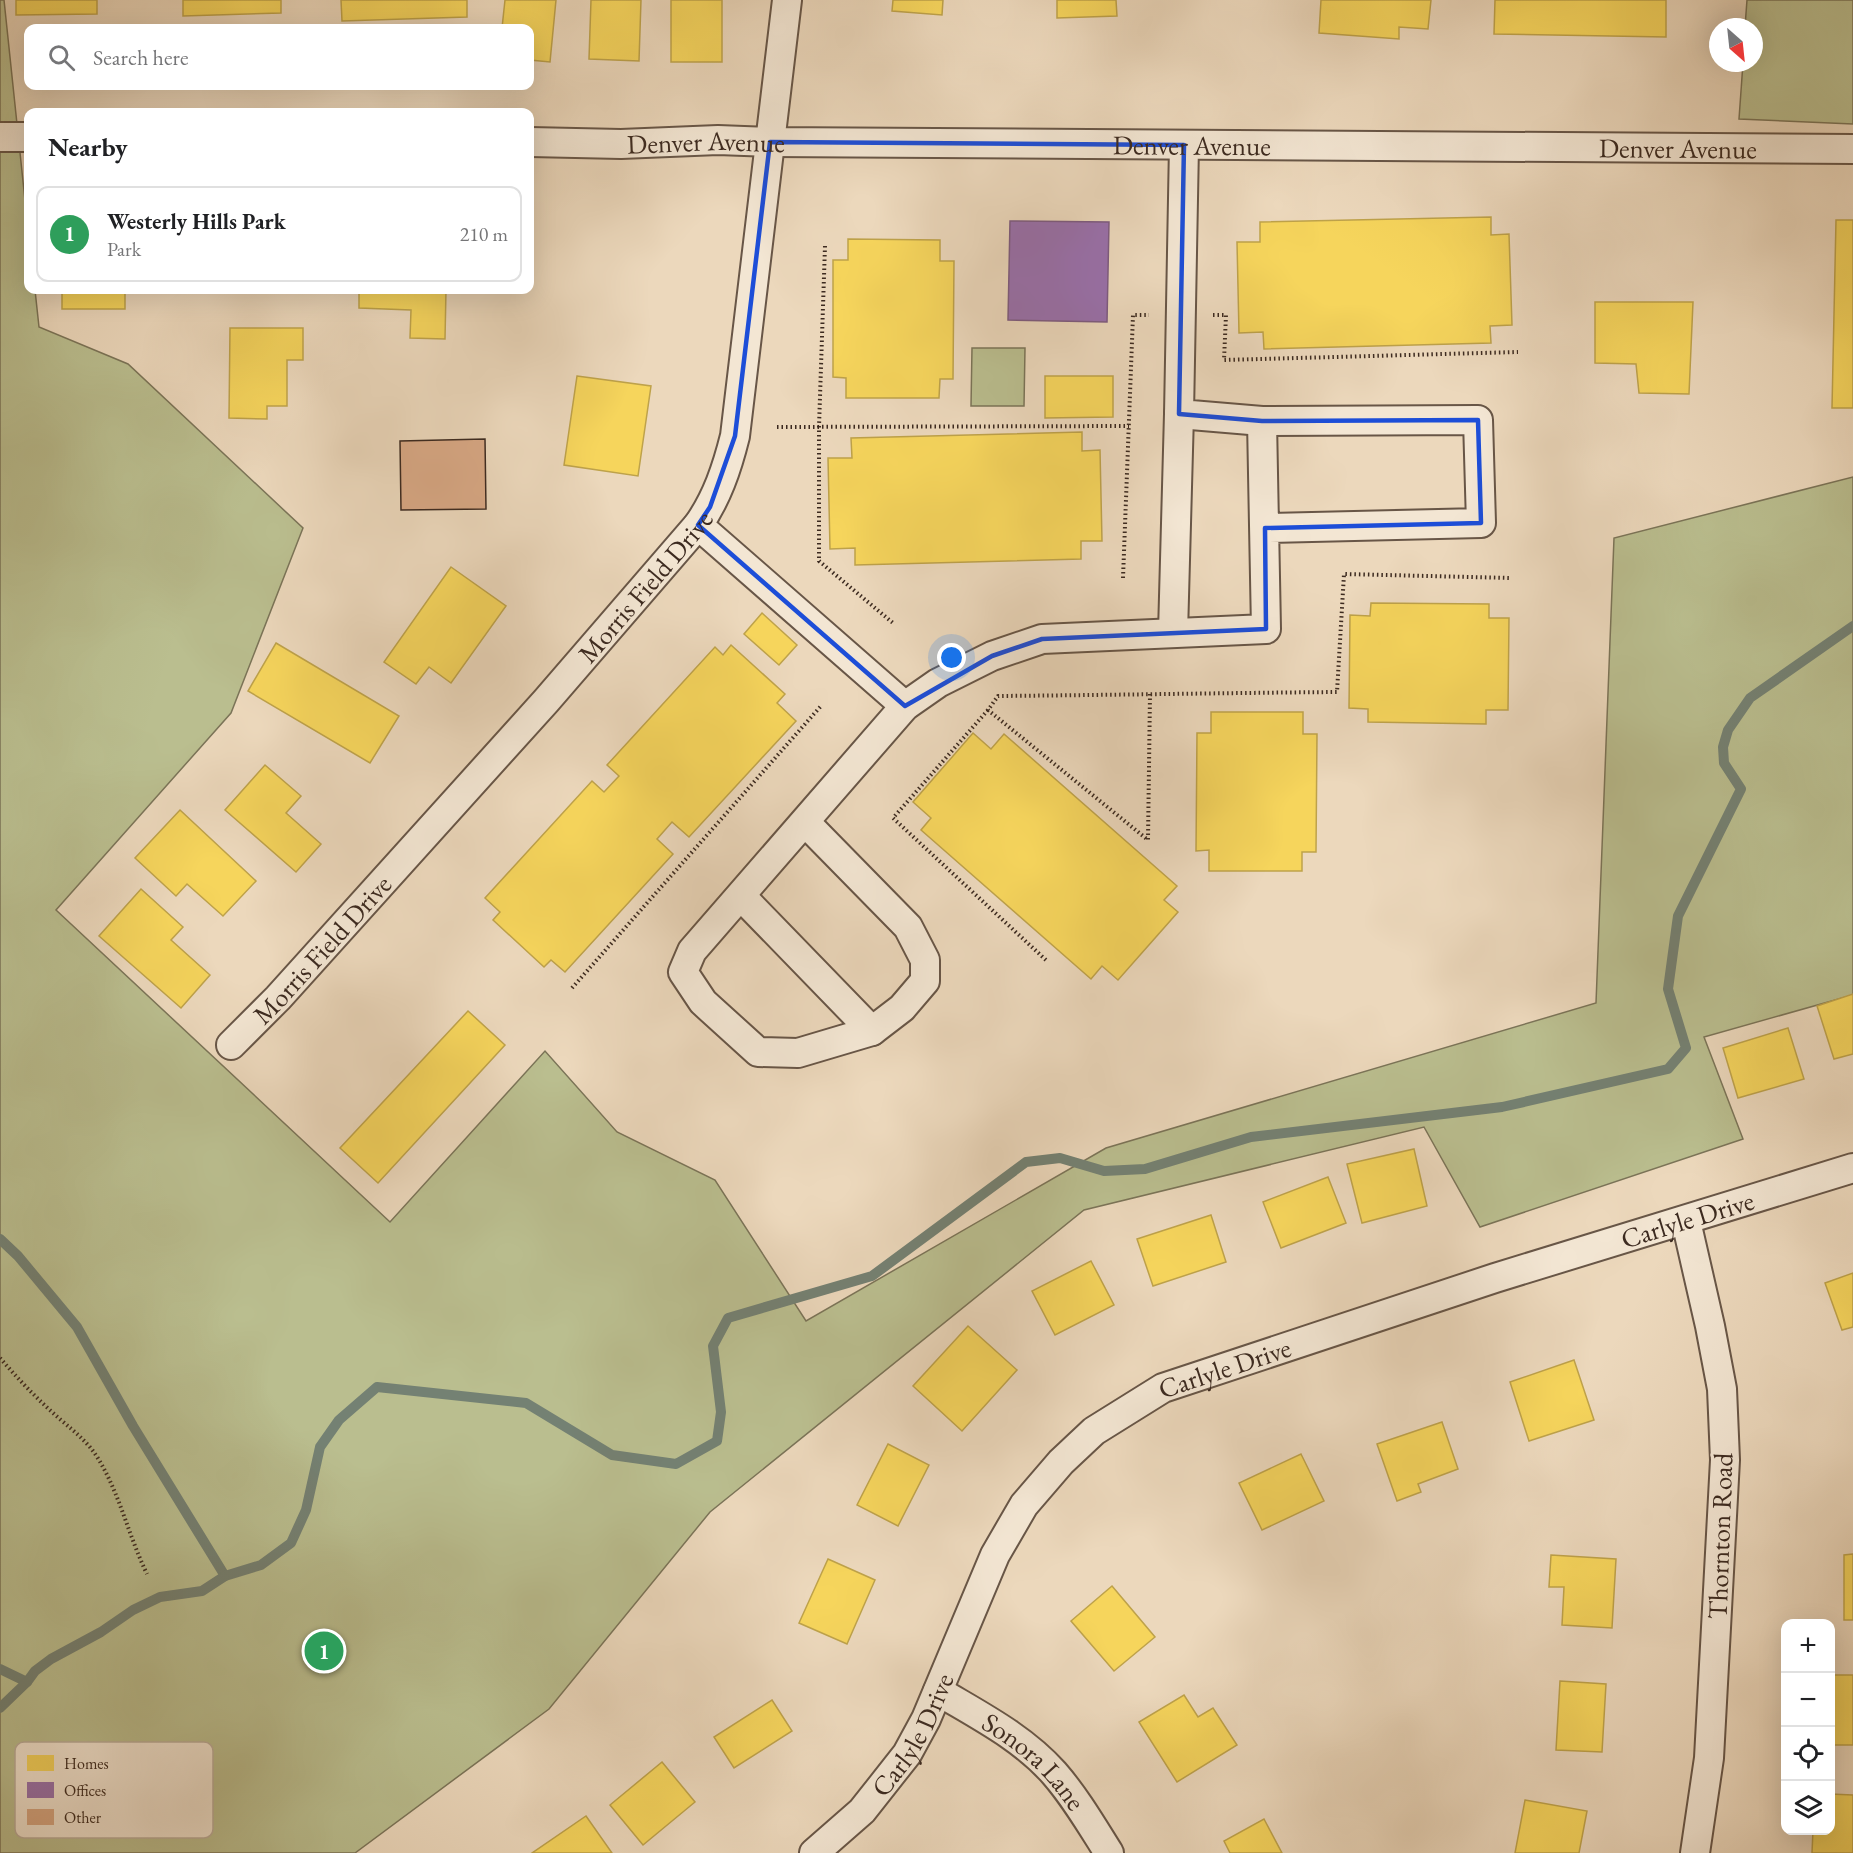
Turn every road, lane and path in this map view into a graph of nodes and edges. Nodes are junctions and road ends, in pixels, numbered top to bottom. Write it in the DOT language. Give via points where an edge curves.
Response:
graph roads {
  1 [pos="787,0"];
  2 [pos="0,137"];
  3 [pos="24,137"];
  4 [pos="534,142"];
  5 [pos="770,142"];
  6 [pos="1184,145"];
  7 [pos="1853,149"];
  8 [pos="825,246"];
  9 [pos="1150,315"];
  10 [pos="1206,315"];
  11 [pos="1518,352"];
  12 [pos="1179,414"];
  13 [pos="1262,421"];
  14 [pos="1129,426"];
  15 [pos="777,427"];
  16 [pos="819,427"];
  17 [pos="698,525"];
  18 [pos="1265,528"];
  19 [pos="1123,578"];
  20 [pos="1511,578"];
  21 [pos="893,623"];
  22 [pos="1173,633"];
  23 [pos="1150,694"];
  24 [pos="821,706"];
  25 [pos="905,706"];
  26 [pos="988,710"];
  27 [pos="805,822"];
  28 [pos="741,896"];
  29 [pos="1047,961"];
  30 [pos="572,987"];
  31 [pos="872,1031"];
  32 [pos="231,1044"];
  33 [pos="1853,1168"];
  34 [pos="1686,1221"];
  35 [pos="0,1358"];
  36 [pos="147,1574"];
  37 [pos="938,1691"];
  38 [pos="814,1853"];
  39 [pos="1109,1853"];
  40 [pos="1695,1853"];
  1 -- 5 [label="street, Morris Field Drive"];
  2 -- 3 [label="street"];
  4 -- 5 [label="street, Denver Avenue"];
  5 -- 6 [label="street, Denver Avenue"];
  5 -- 17 [label="street, Morris Field Drive" via="735,436 727,467"];
  6 -- 7 [label="street, Denver Avenue"];
  6 -- 12 [label="street"];
  8 -- 16 [label="path"];
  9 -- 14 [label="path" via="1133,315"];
  10 -- 11 [label="path" via="1226,315 1224,360"];
  12 -- 13 [label="street"];
  12 -- 22 [label="street"];
  13 -- 18 [label="street"];
  13 -- 18 [label="street" via="1478,420 1481,523"];
  14 -- 16 [label="path"];
  14 -- 19 [label="path"];
  15 -- 16 [label="path"];
  16 -- 21 [label="path" via="819,561"];
  17 -- 25 [label="street"];
  17 -- 32 [label="street, Morris Field Drive" via="343,927"];
  18 -- 22 [label="street" via="1266,629"];
  20 -- 23 [label="path" via="1344,574 1337,692"];
  22 -- 25 [label="street" via="1042,639 992,656 938,683"];
  23 -- 26 [label="path" via="998,696"];
  23 -- 26 [label="path" via="1148,840"];
  24 -- 30 [label="path"];
  25 -- 27 [label="street"];
  26 -- 29 [label="path" via="893,818"];
  27 -- 28 [label="street"];
  27 -- 31 [label="street" via="908,927 925,960 925,981 902,1008"];
  28 -- 31 [label="street"];
  28 -- 31 [label="street" via="692,951 683,972 703,1002 758,1052 798,1053"];
  33 -- 34 [label="street, Carlyle Drive"];
  34 -- 37 [label="street, Carlyle Drive" via="1496,1278 1163,1388 1095,1431 1061,1462 1024,1505 995,1555"];
  34 -- 40 [label="street, Thornton Road" via="1722,1389 1725,1460 1709,1758"];
  35 -- 36 [label="path" via="33,1394 81,1436 99,1459"];
  37 -- 38 [label="street, Carlyle Drive" via="907,1754 862,1810"];
  37 -- 39 [label="street, Sonora Lane" via="1029,1749 1054,1773"];
}
